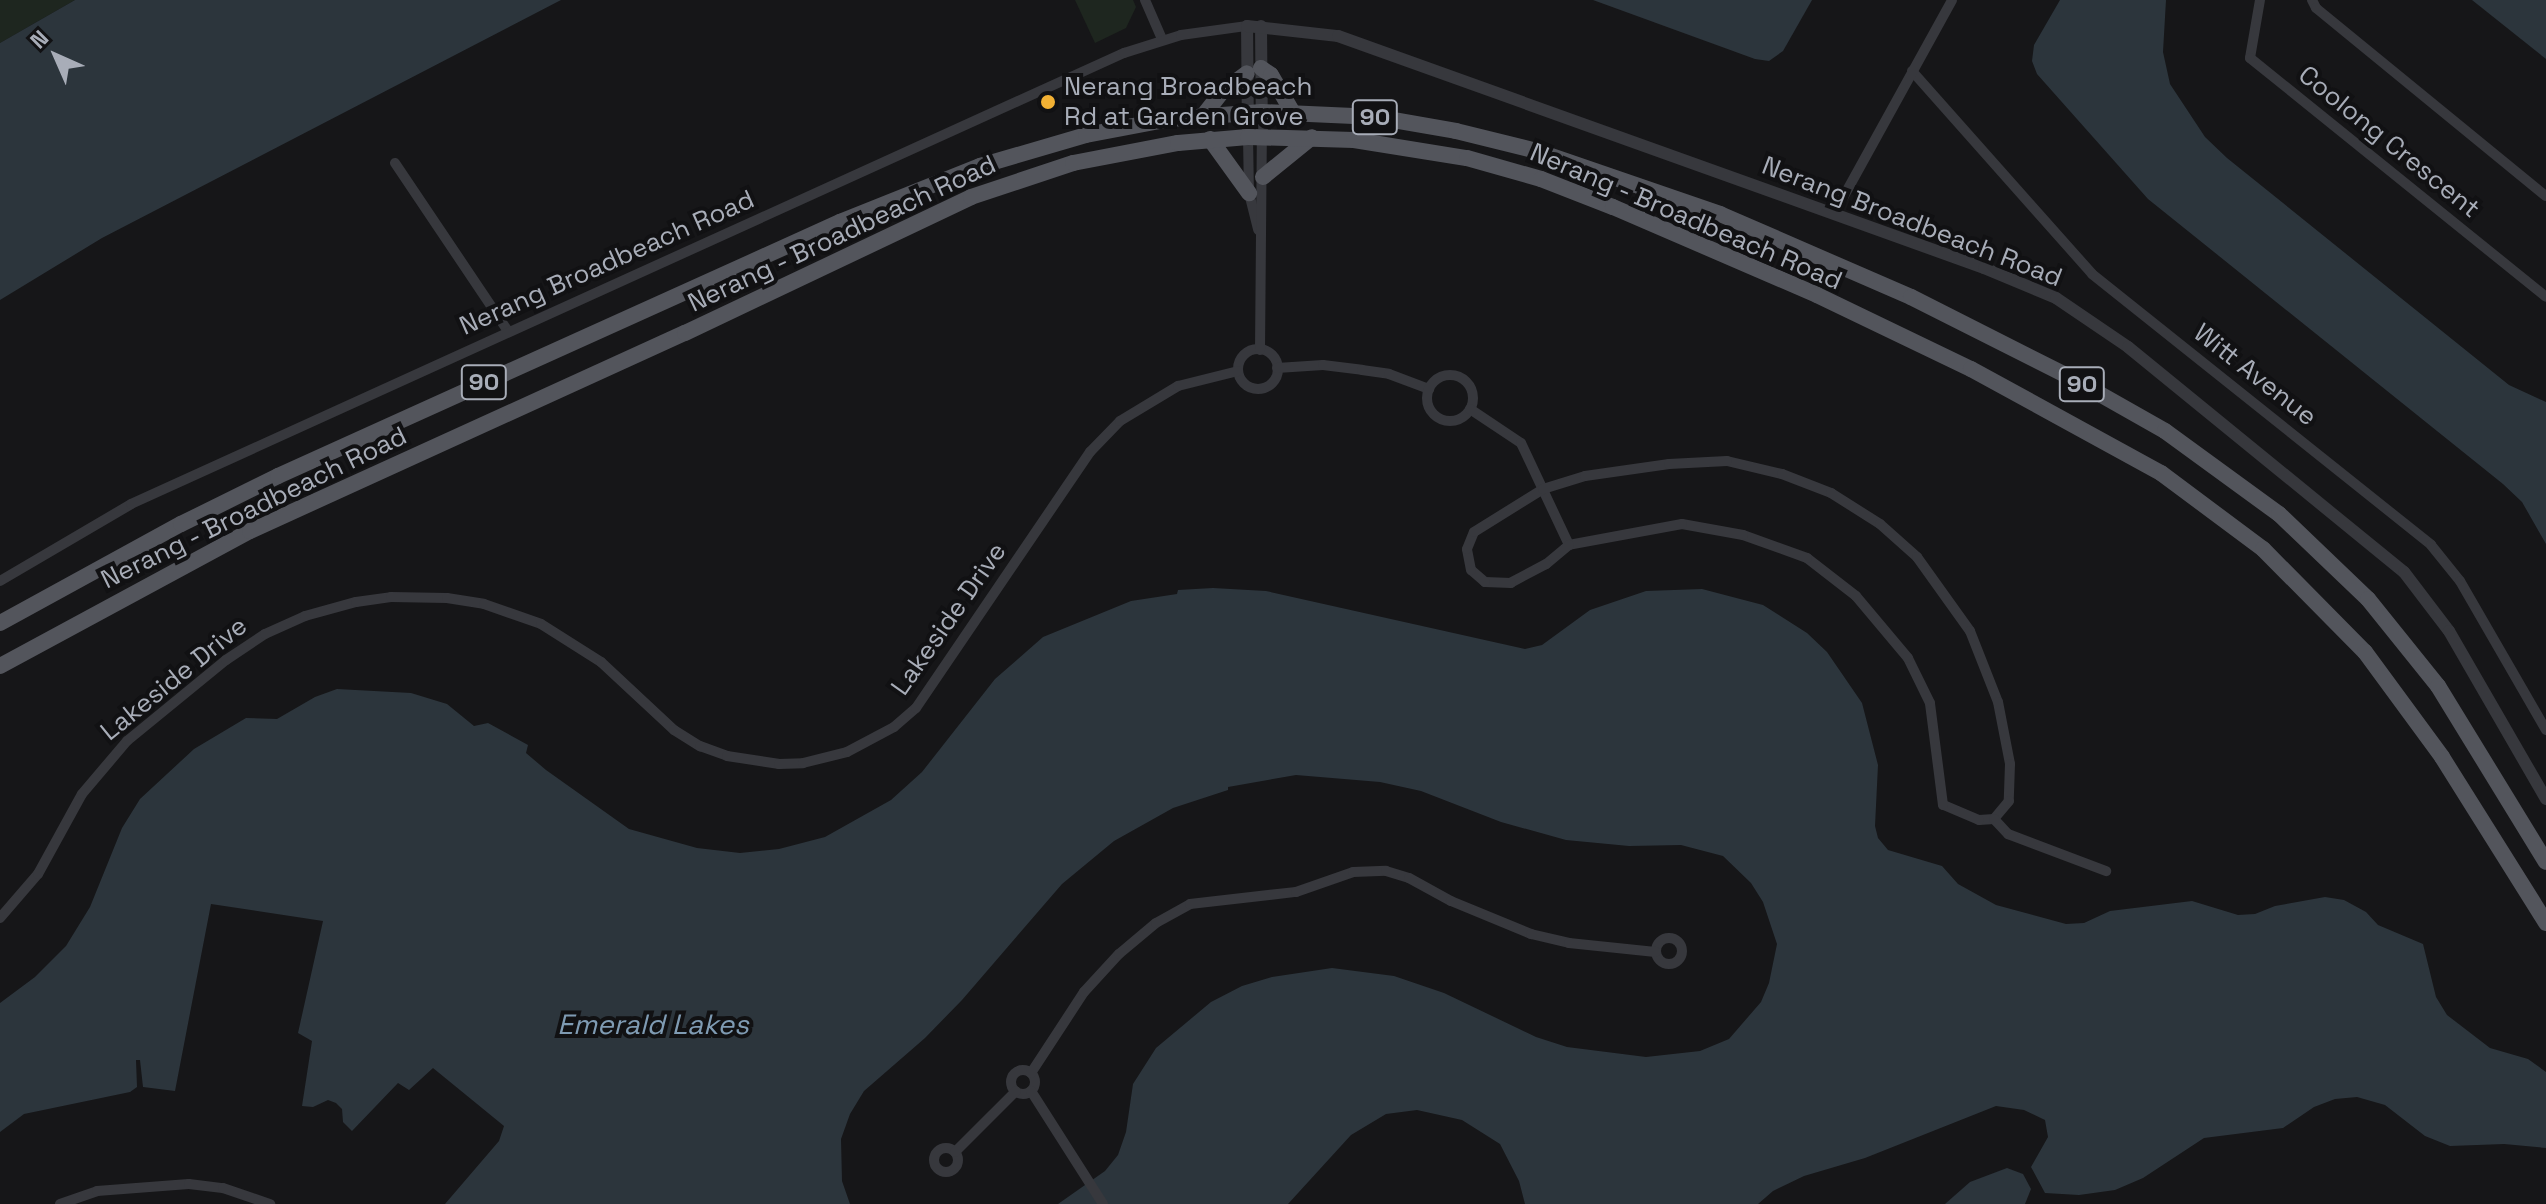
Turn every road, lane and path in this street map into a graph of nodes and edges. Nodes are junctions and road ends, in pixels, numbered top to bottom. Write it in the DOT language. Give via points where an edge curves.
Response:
graph roads {
  1 [pos="1145,0"];
  2 [pos="1952,0"];
  3 [pos="2260,0"];
  4 [pos="2312,0"];
  5 [pos="1247,26"];
  6 [pos="1261,26"];
  7 [pos="1162,39"];
  8 [pos="1254,71"];
  9 [pos="1912,71"];
  10 [pos="1255,112"];
  11 [pos="1293,113"];
  12 [pos="1203,116"];
  13 [pos="1255,137"];
  14 [pos="1312,137"];
  15 [pos="1210,139"];
  16 [pos="395,163"];
  17 [pos="1263,177"];
  18 [pos="1249,193"];
  19 [pos="2546,196"];
  20 [pos="1834,214"];
  21 [pos="1260,236"];
  22 [pos="2546,297"];
  23 [pos="508,331"];
  24 [pos="1260,350"];
  25 [pos="1277,368"];
  26 [pos="1238,371"];
  27 [pos="1429,389"];
  28 [pos="1470,409"];
  29 [pos="1543,489"];
  30 [pos="1569,545"];
  31 [pos="0,581"];
  32 [pos="0,623"];
  33 [pos="0,666"];
  34 [pos="2546,730"];
  35 [pos="2546,799"];
  36 [pos="1994,819"];
  37 [pos="2546,862"];
  38 [pos="2106,871"];
  39 [pos="0,918"];
  40 [pos="2546,923"];
  41 [pos="1656,952"];
  42 [pos="1031,1073"];
  43 [pos="1016,1091"];
  44 [pos="1031,1091"];
  45 [pos="955,1152"];
  46 [pos="60,1204"];
  47 [pos="270,1204"];
  48 [pos="1103,1204"];
  1 -- 7 [label="street"];
  2 -- 9 [label="street"];
  3 -- 22 [label="street, Coolong Crescent" via="2250,58"];
  4 -- 19 [label="street"];
  5 -- 6 [label="street, Nerang Broadbeach Road"];
  5 -- 7 [label="street, Nerang Broadbeach Road"];
  5 -- 8 [label="street"];
  6 -- 8 [label="street"];
  6 -- 20 [label="street, Nerang Broadbeach Road" via="1309,30 1364,44"];
  7 -- 23 [label="street, Nerang Broadbeach Road"];
  8 -- 10 [label="street"];
  8 -- 11 [label="main road" via="1271,75"];
  8 -- 12 [label="main road" via="1222,92"];
  9 -- 20 [label="street"];
  9 -- 34 [label="street, Witt Avenue" via="2092,274 2431,545 2460,581"];
  10 -- 11 [label="main road, Nerang - Broadbeach Road / 90"];
  10 -- 12 [label="main road, Nerang - Broadbeach Road / 90"];
  10 -- 13 [label="street"];
  11 -- 37 [label="main road, Nerang - Broadbeach Road / 90" via="1376,117 1470,134 1668,194 1911,297 2165,431 2279,514 2368,599 2452,706"];
  12 -- 32 [label="main road, Nerang - Broadbeach Road / 90" via="1125,126 1054,143 884,204 278,476"];
  13 -- 14 [label="main road, Nerang - Broadbeach Road / 90"];
  13 -- 15 [label="main road, Nerang - Broadbeach Road / 90"];
  13 -- 17 [label="street"];
  13 -- 18 [label="street"];
  14 -- 17 [label="main road"];
  14 -- 40 [label="main road, Nerang - Broadbeach Road / 90" via="1432,151 1574,191 1817,295 1971,369 2161,473 2263,549 2365,652 2442,757"];
  15 -- 18 [label="main road"];
  15 -- 33 [label="main road, Nerang - Broadbeach Road / 90" via="1073,163 935,212 685,333 250,531"];
  16 -- 23 [label="street"];
  17 -- 21 [label="street"];
  18 -- 21 [label="street"];
  20 -- 35 [label="street, Nerang Broadbeach Road" via="2023,282 2079,311 2358,532 2434,607"];
  21 -- 24 [label="street"];
  23 -- 31 [label="street, Nerang Broadbeach Road" via="131,504"];
  24 -- 25 [label="street" via="1272,356"];
  24 -- 26 [label="street" via="1245,354"];
  25 -- 26 [label="street" via="1273,382 1258,389 1243,383"];
  25 -- 27 [label="street" via="1323,365 1362,370"];
  26 -- 39 [label="street, Lakeside Drive" via="1178,386 1120,421 1090,452 916,708 894,727 847,752 779,764 727,756 674,730 601,662 541,624 484,604 447,598 356,602 265,634 127,741 82,794 38,874"];
  27 -- 28 [label="street" via="1429,406 1440,418 1457,420"];
  27 -- 28 [label="street" via="1440,377 1464,379 1473,393"];
  28 -- 29 [label="street" via="1521,443"];
  29 -- 30 [label="street"];
  29 -- 30 [label="street" via="1474,532 1467,549 1471,570 1485,582 1511,583"];
  29 -- 36 [label="street" via="1585,476 1727,461 1831,493 1880,524 1917,557 1970,631 1992,687 2010,764 2009,801"];
  30 -- 36 [label="street" via="1682,524 1743,535 1807,558 1856,596 1908,658 1930,703 1943,805 1979,820"];
  36 -- 38 [label="street" via="2008,834"];
  41 -- 42 [label="street" via="1531,934 1409,878 1386,871 1353,872 1296,892 1190,904 1156,923 1084,992"];
  42 -- 43 [label="street" via="1014,1074 1011,1083"];
  42 -- 44 [label="street"];
  43 -- 44 [label="street"];
  43 -- 45 [label="street"];
  44 -- 48 [label="street"];
  46 -- 47 [label="street" via="97,1191 189,1184 223,1188"];
}
